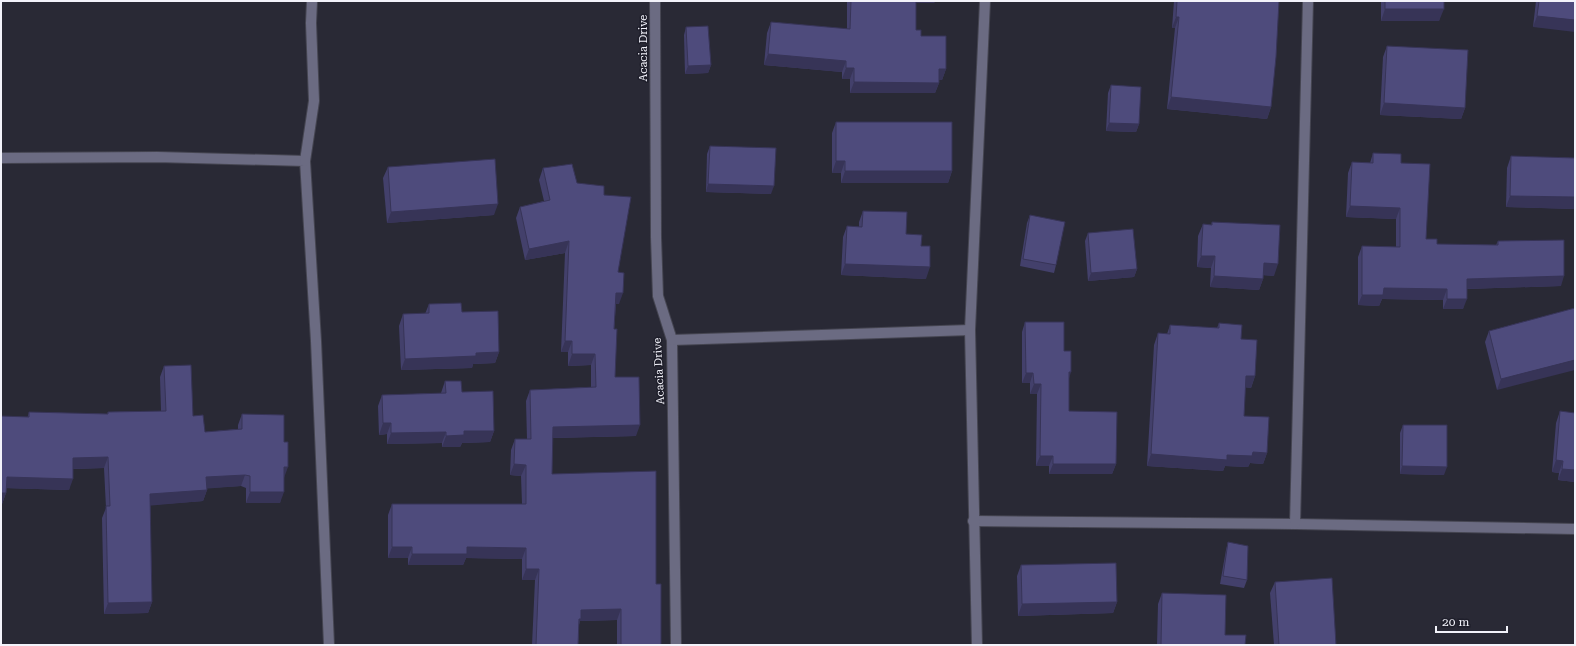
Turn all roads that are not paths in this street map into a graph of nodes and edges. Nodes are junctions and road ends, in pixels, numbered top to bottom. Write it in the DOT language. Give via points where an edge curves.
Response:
graph roads {
  1 [pos="312,1"];
  2 [pos="655,1"];
  3 [pos="985,1"];
  4 [pos="1308,1"];
  5 [pos="1,158"];
  6 [pos="305,161"];
  7 [pos="970,330"];
  8 [pos="672,340"];
  9 [pos="973,521"];
  10 [pos="1295,524"];
  11 [pos="1575,529"];
  12 [pos="329,645"];
  13 [pos="676,645"];
  14 [pos="977,645"];
  1 -- 6 [label="street" via="314,101"];
  2 -- 8 [label="street, Acacia Drive" via="658,296"];
  3 -- 7 [label="street"];
  4 -- 10 [label="street"];
  5 -- 6 [label="street" via="157,157"];
  6 -- 12 [label="street" via="316,341"];
  7 -- 8 [label="street"];
  7 -- 9 [label="street"];
  8 -- 13 [label="street, Acacia Drive"];
  9 -- 10 [label="street"];
  9 -- 14 [label="street"];
  10 -- 11 [label="street"];
}
